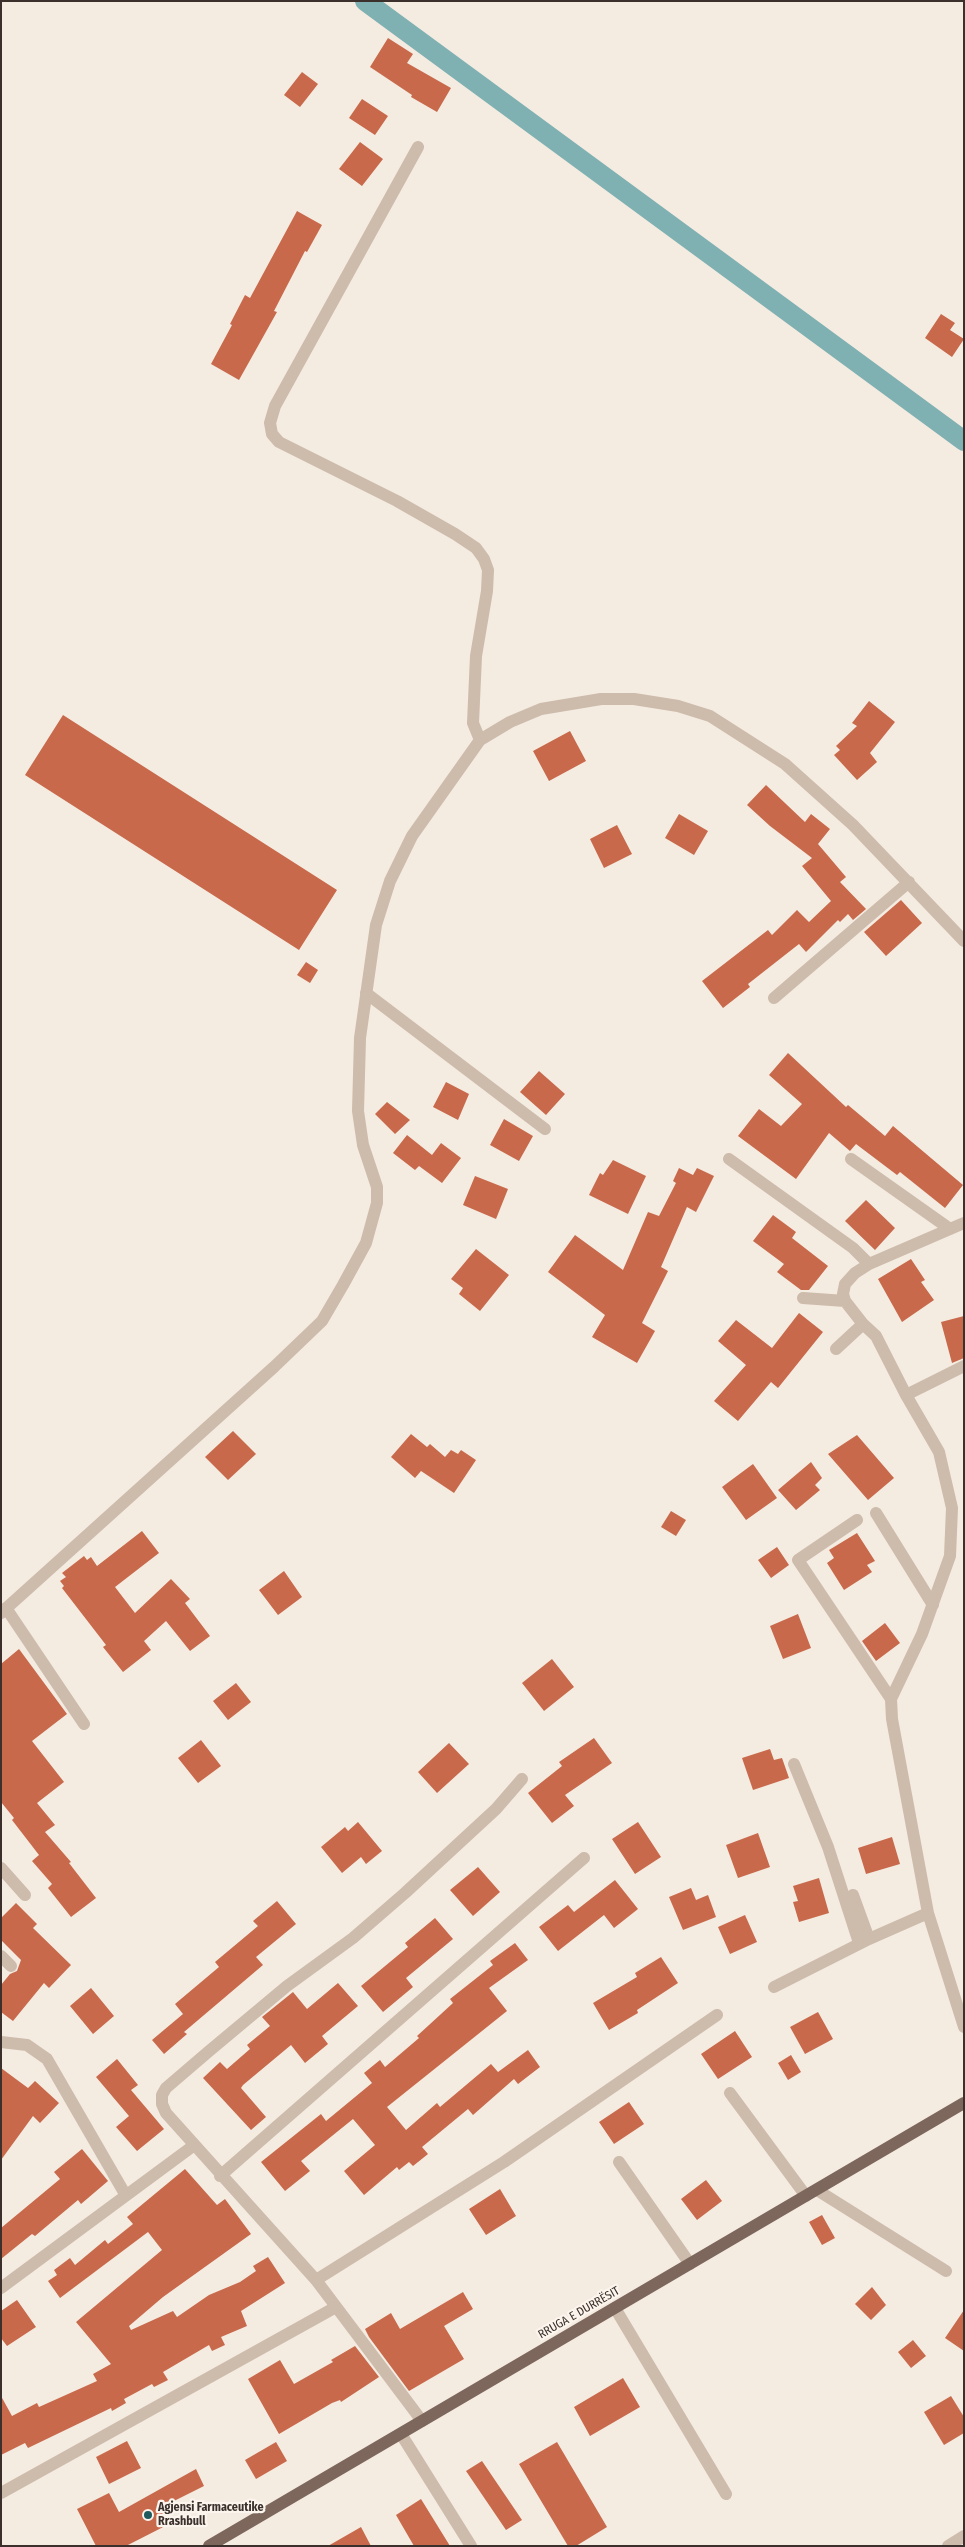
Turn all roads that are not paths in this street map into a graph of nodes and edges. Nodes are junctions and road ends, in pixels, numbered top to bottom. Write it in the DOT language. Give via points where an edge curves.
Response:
graph roads {
  1 [pos="418,146"];
  2 [pos="480,740"];
  3 [pos="909,882"];
  4 [pos="964,941"];
  5 [pos="366,993"];
  6 [pos="774,998"];
  7 [pos="544,1129"];
  8 [pos="729,1159"];
  9 [pos="851,1159"];
  10 [pos="964,1222"];
  11 [pos="950,1229"];
  12 [pos="870,1264"];
  13 [pos="803,1298"];
  14 [pos="845,1301"];
  15 [pos="863,1324"];
  16 [pos="836,1348"];
  17 [pos="964,1366"];
  18 [pos="906,1395"];
  19 [pos="876,1513"];
  20 [pos="857,1520"];
  21 [pos="933,1605"];
  22 [pos="4,1610"];
  23 [pos="891,1699"];
  24 [pos="84,1724"];
  25 [pos="794,1764"];
  26 [pos="522,1779"];
  27 [pos="584,1858"];
  28 [pos="1,1868"];
  29 [pos="25,1895"];
  30 [pos="853,1895"];
  31 [pos="928,1913"];
  32 [pos="864,1941"];
  33 [pos="1,1956"];
  34 [pos="11,1966"];
  35 [pos="774,1987"];
  36 [pos="717,2015"];
  37 [pos="964,2027"];
  38 [pos="1,2042"];
  39 [pos="730,2093"];
  40 [pos="964,2104"];
  41 [pos="193,2146"];
  42 [pos="619,2162"];
  43 [pos="220,2176"];
  44 [pos="812,2193"];
  45 [pos="125,2194"];
  46 [pos="690,2264"];
  47 [pos="946,2271"];
  48 [pos="316,2280"];
  49 [pos="1,2288"];
  50 [pos="336,2307"];
  51 [pos="615,2308"];
  52 [pos="422,2421"];
  53 [pos="400,2434"];
  54 [pos="1,2493"];
  55 [pos="726,2494"];
  56 [pos="964,2536"];
  57 [pos="209,2546"];
  58 [pos="471,2546"];
  59 [pos="948,2546"];
  1 -- 2 [label="street" via="275,406 270,423 272,434 279,442 455,534 476,548 484,559 488,570 487,591 476,656 473,723"];
  2 -- 3 [label="street" via="541,709 601,699 634,699 678,706 710,716 785,764 853,825"];
  2 -- 5 [label="street" via="412,836 390,881 376,925"];
  3 -- 4 [label="street"];
  3 -- 6 [label="street"];
  5 -- 7 [label="street"];
  5 -- 22 [label="street" via="360,1038 358,1111 363,1145 377,1187 377,1203 366,1243 322,1321"];
  8 -- 12 [label="street" via="853,1248"];
  9 -- 11 [label="street"];
  10 -- 11 [label="street"];
  11 -- 12 [label="street"];
  12 -- 14 [label="street" via="845,1284"];
  13 -- 14 [label="street"];
  14 -- 15 [label="street"];
  15 -- 16 [label="street"];
  15 -- 18 [label="street" via="876,1336"];
  17 -- 18 [label="street"];
  18 -- 21 [label="street" via="939,1452 952,1508 950,1556"];
  19 -- 21 [label="street"];
  20 -- 23 [label="street" via="798,1560"];
  21 -- 23 [label="street"];
  22 -- 24 [label="street"];
  23 -- 31 [label="street"];
  25 -- 32 [label="street"];
  26 -- 41 [label="street" via="496,1809 406,1893 353,1938 287,1986 166,2088 162,2104 166,2114"];
  27 -- 43 [label="street"];
  28 -- 29 [label="street"];
  30 -- 32 [label="street"];
  31 -- 32 [label="street"];
  31 -- 37 [label="street"];
  32 -- 35 [label="street"];
  33 -- 34 [label="street"];
  36 -- 48 [label="street" via="504,2162"];
  38 -- 45 [label="street" via="27,2045 46,2059"];
  39 -- 44 [label="street"];
  40 -- 44 [label="main road, RRUGA E DURRËSIT"];
  41 -- 43 [label="street"];
  41 -- 45 [label="street"];
  42 -- 46 [label="street"];
  43 -- 48 [label="street"];
  44 -- 46 [label="main road, RRUGA E DURRËSIT"];
  44 -- 47 [label="street"];
  45 -- 49 [label="street"];
  46 -- 51 [label="main road, RRUGA E DURRËSIT"];
  48 -- 50 [label="street"];
  50 -- 52 [label="street"];
  50 -- 54 [label="street"];
  51 -- 52 [label="main road, RRUGA E DURRËSIT"];
  51 -- 55 [label="street"];
  52 -- 53 [label="main road, RRUGA E DURRËSIT"];
  53 -- 57 [label="main road, RRUGA E DURRËSIT"];
  53 -- 58 [label="street"];
  56 -- 59 [label="street"];
}
